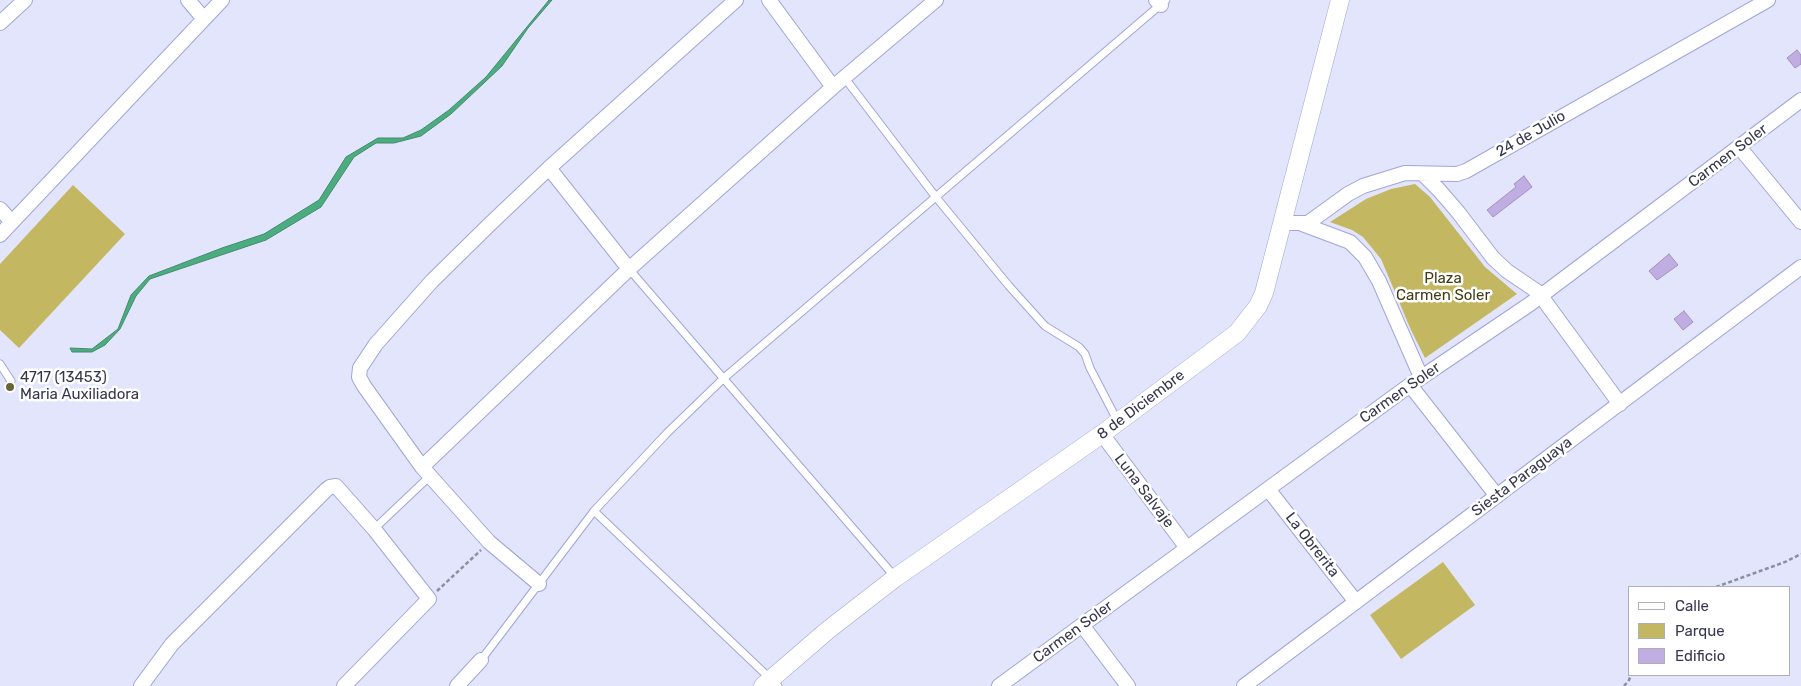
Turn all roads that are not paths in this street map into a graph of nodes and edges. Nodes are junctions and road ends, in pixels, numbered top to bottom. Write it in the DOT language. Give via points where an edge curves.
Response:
graph roads {
  1 [pos="25,0"];
  2 [pos="188,0"];
  3 [pos="222,0"];
  4 [pos="736,0"];
  5 [pos="769,0"];
  6 [pos="936,0"];
  7 [pos="1340,0"];
  8 [pos="1768,0"];
  9 [pos="1161,2"];
  10 [pos="204,19"];
  11 [pos="0,23"];
  12 [pos="838,82"];
  13 [pos="1801,100"];
  14 [pos="1740,148"];
  15 [pos="549,168"];
  16 [pos="1423,174"];
  17 [pos="935,196"];
  18 [pos="0,209"];
  19 [pos="12,222"];
  20 [pos="1283,222"];
  21 [pos="1801,222"];
  22 [pos="1302,224"];
  23 [pos="0,235"];
  24 [pos="1801,268"];
  25 [pos="628,269"];
  26 [pos="1541,296"];
  27 [pos="0,364"];
  28 [pos="1421,377"];
  29 [pos="724,378"];
  30 [pos="11,381"];
  31 [pos="1410,385"];
  32 [pos="1620,404"];
  33 [pos="1118,422"];
  34 [pos="1102,434"];
  35 [pos="426,471"];
  36 [pos="1268,489"];
  37 [pos="1496,496"];
  38 [pos="594,511"];
  39 [pos="374,530"];
  40 [pos="1187,548"];
  41 [pos="895,578"];
  42 [pos="539,584"];
  43 [pos="1356,602"];
  44 [pos="1082,625"];
  45 [pos="481,660"];
  46 [pos="770,684"];
  47 [pos="142,686"];
  48 [pos="344,686"];
  49 [pos="457,686"];
  50 [pos="999,686"];
  51 [pos="1128,686"];
  52 [pos="1244,686"];
  1 -- 11 [label="street"];
  2 -- 10 [label="street"];
  3 -- 10 [label="street"];
  4 -- 15 [label="street"];
  5 -- 12 [label="street"];
  6 -- 12 [label="street"];
  7 -- 20 [label="street, 8 de Diciembre"];
  8 -- 16 [label="street, 24 de Julio" via="1466,171"];
  9 -- 17 [label="lane"];
  10 -- 19 [label="street"];
  12 -- 17 [label="lane"];
  12 -- 25 [label="street"];
  13 -- 14 [label="street, Carmen Soler"];
  14 -- 21 [label="street"];
  14 -- 26 [label="street, Carmen Soler"];
  15 -- 25 [label="street"];
  15 -- 35 [label="street" via="432,282 376,344 360,368 359,377 364,386"];
  16 -- 22 [label="street, 24 de Julio" via="1405,173 1363,186 1314,220"];
  16 -- 26 [label="street" via="1440,190 1493,258"];
  17 -- 29 [label="lane"];
  17 -- 33 [label="lane" via="1045,326 1085,354"];
  18 -- 19 [label="street"];
  19 -- 23 [label="street"];
  20 -- 22 [label="street"];
  20 -- 33 [label="street, 8 de Diciembre" via="1264,293 1237,332"];
  22 -- 28 [label="street" via="1350,242 1365,256"];
  24 -- 32 [label="street, Siesta Paraguaya"];
  25 -- 29 [label="lane"];
  25 -- 35 [label="street"];
  26 -- 28 [label="street, Carmen Soler"];
  26 -- 32 [label="street"];
  27 -- 30 [label="lane"];
  28 -- 31 [label="street, Carmen Soler"];
  29 -- 38 [label="lane"];
  29 -- 41 [label="lane"];
  31 -- 36 [label="street, Carmen Soler"];
  31 -- 37 [label="street"];
  32 -- 37 [label="street, Siesta Paraguaya"];
  33 -- 34 [label="street, 8 de Diciembre"];
  34 -- 40 [label="street, Luna Salvaje"];
  34 -- 41 [label="street, 8 de Diciembre"];
  35 -- 39 [label="lane"];
  35 -- 42 [label="street" via="489,542"];
  36 -- 40 [label="street, Carmen Soler"];
  36 -- 43 [label="street, La Obrerita"];
  37 -- 43 [label="street, Siesta Paraguaya"];
  38 -- 42 [label="lane"];
  38 -- 46 [label="lane"];
  39 -- 47 [label="street" via="336,486 330,487 172,644"];
  39 -- 48 [label="street" via="429,599"];
  40 -- 44 [label="street, Carmen Soler"];
  41 -- 46 [label="street, 8 de Diciembre" via="828,630"];
  42 -- 45 [label="lane"];
  43 -- 52 [label="street, Siesta Paraguaya"];
  44 -- 50 [label="street, Carmen Soler"];
  44 -- 51 [label="street"];
  45 -- 49 [label="street"];
}
